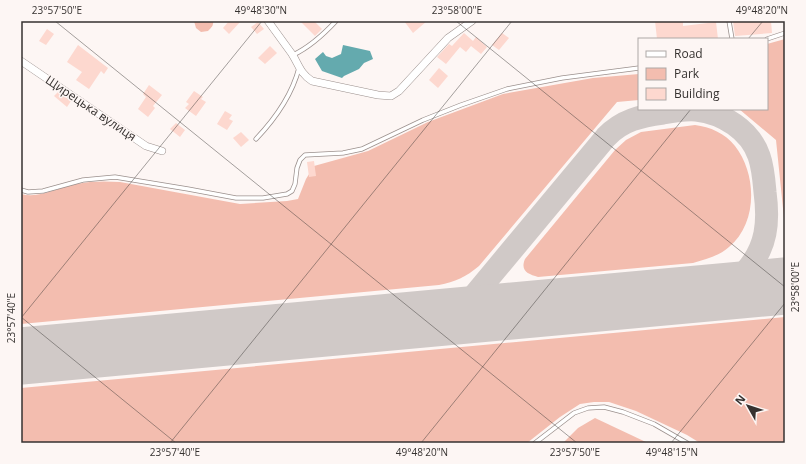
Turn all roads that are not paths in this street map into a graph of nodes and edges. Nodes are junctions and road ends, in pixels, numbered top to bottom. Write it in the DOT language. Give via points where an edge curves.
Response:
graph roads {
  1 [pos="268,21"];
  2 [pos="336,21"];
  3 [pos="472,21"];
  4 [pos="729,21"];
  5 [pos="785,33"];
  6 [pos="732,38"];
  7 [pos="768,39"];
  8 [pos="293,56"];
  9 [pos="21,61"];
  10 [pos="299,68"];
  11 [pos="638,68"];
  12 [pos="256,138"];
  13 [pos="162,151"];
  14 [pos="21,190"];
  15 [pos="535,443"];
  16 [pos="687,443"];
  1 -- 8 [label="street"];
  2 -- 8 [label="lane" via="313,43"];
  3 -- 10 [label="street" via="448,38 399,91 391,96 312,81"];
  4 -- 6 [label="lane"];
  5 -- 7 [label="lane"];
  8 -- 10 [label="street"];
  9 -- 13 [label="street, Щирецька вулиця" via="146,146"];
  10 -- 12 [label="lane" via="282,107"];
  11 -- 14 [label="lane" via="562,78 507,89 423,120 362,149 305,155 297,168 292,191 287,194 263,198 236,198 115,178 83,180 43,191"];
  15 -- 16 [label="lane" via="574,413 588,408 604,407 654,424"];
}
